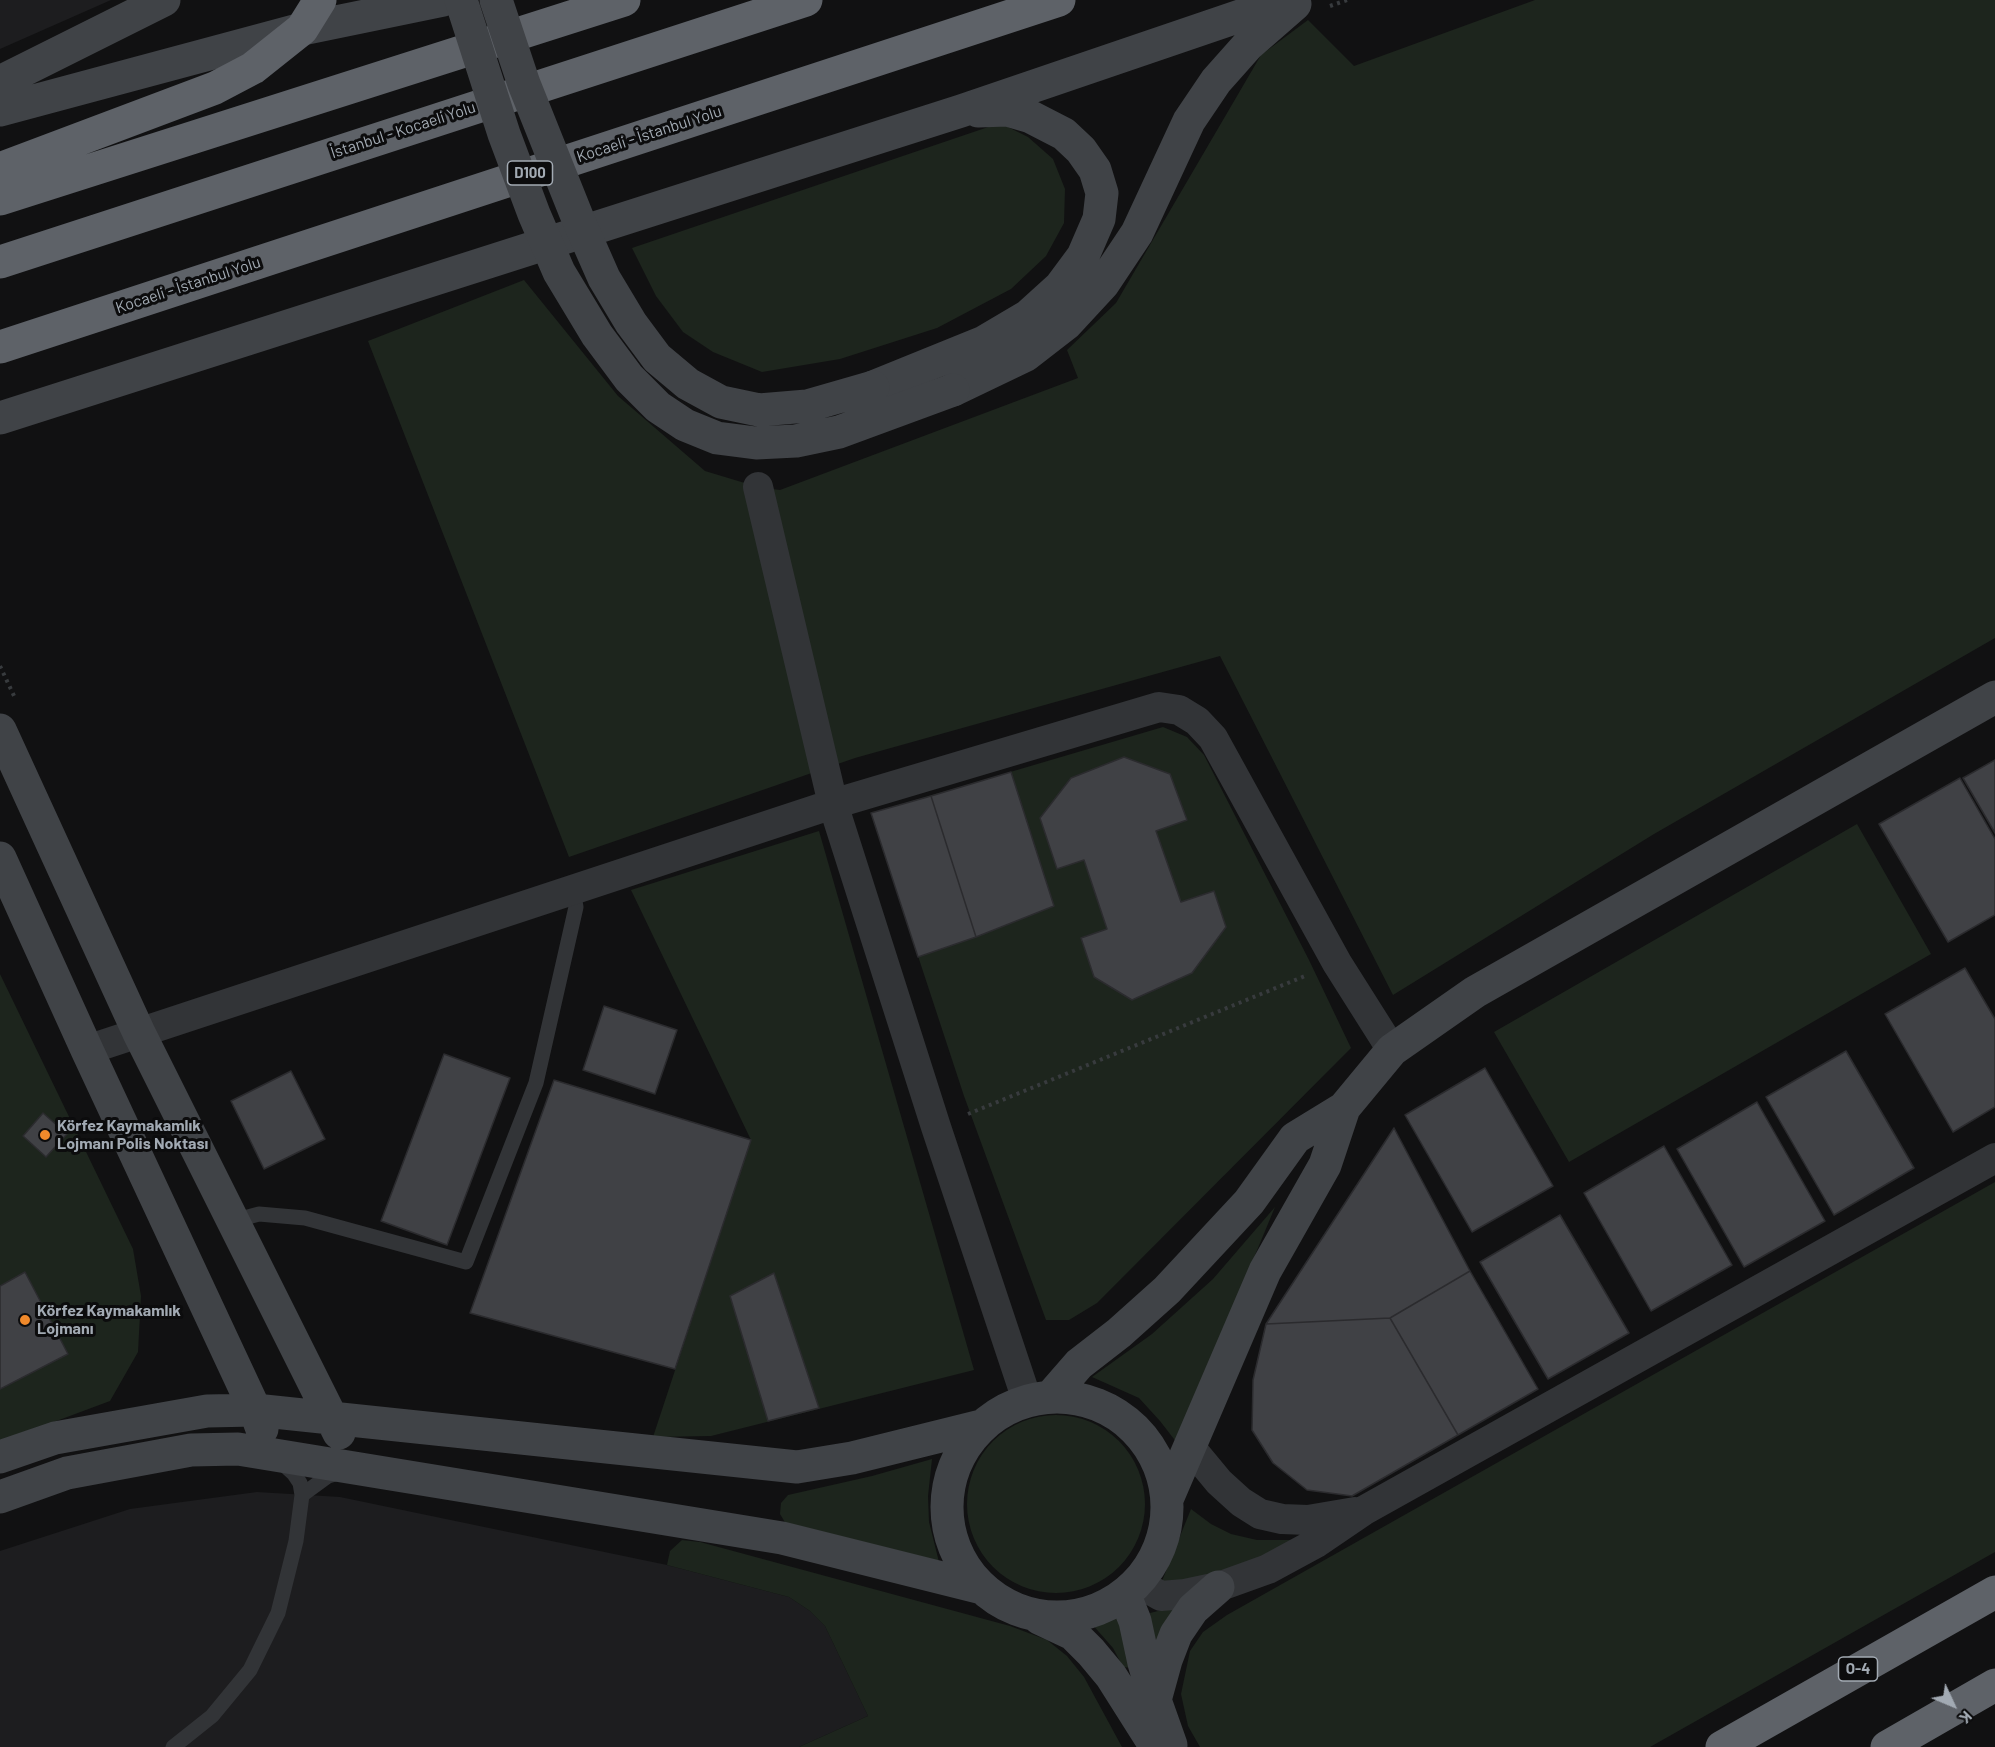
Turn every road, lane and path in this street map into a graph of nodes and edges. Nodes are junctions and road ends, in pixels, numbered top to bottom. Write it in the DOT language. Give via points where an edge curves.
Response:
graph roads {
  1 [pos="164,0"];
  2 [pos="320,0"];
  3 [pos="445,0"];
  4 [pos="496,0"];
  5 [pos="624,0"];
  6 [pos="806,0"];
  7 [pos="1059,0"];
  8 [pos="1287,0"];
  9 [pos="1299,0"];
  10 [pos="302,29"];
  11 [pos="0,82"];
  12 [pos="0,110"];
  13 [pos="962,111"];
  14 [pos="0,170"];
  15 [pos="0,199"];
  16 [pos="0,262"];
  17 [pos="0,347"];
  18 [pos="0,418"];
  19 [pos="758,487"];
  20 [pos="1995,697"];
  21 [pos="0,730"];
  22 [pos="834,804"];
  23 [pos="0,858"];
  24 [pos="573,890"];
  25 [pos="1337,963"];
  26 [pos="139,1033"];
  27 [pos="87,1050"];
  28 [pos="1392,1050"];
  29 [pos="1344,1108"];
  30 [pos="936,1127"];
  31 [pos="1995,1158"];
  32 [pos="233,1221"];
  33 [pos="1040,1397"];
  34 [pos="255,1410"];
  35 [pos="331,1418"];
  36 [pos="981,1426"];
  37 [pos="1190,1447"];
  38 [pos="272,1455"];
  39 [pos="0,1457"];
  40 [pos="358,1469"];
  41 [pos="302,1495"];
  42 [pos="0,1497"];
  43 [pos="1168,1497"];
  44 [pos="1363,1510"];
  45 [pos="1218,1587"];
  46 [pos="982,1588"];
  47 [pos="1131,1590"];
  48 [pos="1995,1592"];
  49 [pos="1032,1615"];
  50 [pos="1995,1685"];
  51 [pos="1155,1700"];
  52 [pos="173,1747"];
  53 [pos="1156,1747"];
  54 [pos="1172,1747"];
  55 [pos="1722,1747"];
  56 [pos="1887,1747"];
  1 -- 11 [label="main road"];
  2 -- 10 [label="highway"];
  3 -- 9 [label="main road, bridge" via="559,272 597,335 629,378 658,407 685,425 717,438 756,443 796,441 839,432 953,390 1026,355 1066,324 1103,284 1137,233 1189,121 1216,81 1248,45"];
  3 -- 10 [label="main road"];
  4 -- 13 [label="main road, bridge" via="524,84 604,278 657,358 688,384 721,402 759,410 807,406 873,387 984,342 1028,316 1060,287 1083,256 1099,219 1102,193 1095,170 1064,134 1031,117 1007,110"];
  5 -- 15 [label="highway"];
  6 -- 16 [label="highway, İstanbul - Kocaeli Yolu"];
  7 -- 17 [label="highway, Kocaeli - İstanbul Yolu / D100"];
  8 -- 13 [label="main road"];
  10 -- 12 [label="main road"];
  10 -- 14 [label="highway" via="253,68 215,88"];
  13 -- 18 [label="main road"];
  19 -- 22 [label="street"];
  20 -- 28 [label="main road" via="1475,992"];
  21 -- 26 [label="main road"];
  22 -- 24 [label="street"];
  22 -- 25 [label="street" via="1159,706 1179,710 1213,738"];
  22 -- 30 [label="street"];
  23 -- 27 [label="main road"];
  24 -- 26 [label="street"];
  24 -- 32 [label="lane" via="576,907 536,1083 466,1262 305,1218 259,1214"];
  25 -- 28 [label="street"];
  25 -- 30 [label="path"];
  26 -- 27 [label="street"];
  26 -- 32 [label="main road"];
  27 -- 34 [label="main road"];
  28 -- 29 [label="main road"];
  29 -- 33 [label="main road" via="1295,1138 1249,1202 1167,1290"];
  29 -- 37 [label="main road" via="1325,1165 1265,1271"];
  30 -- 33 [label="street"];
  31 -- 44 [label="street"];
  32 -- 35 [label="main road"];
  33 -- 36 [label="main road" via="1003,1411"];
  33 -- 43 [label="main road" via="1083,1399 1112,1410 1137,1430 1155,1455"];
  34 -- 35 [label="main road"];
  34 -- 38 [label="main road"];
  34 -- 39 [label="main road" via="207,1411 55,1438"];
  35 -- 36 [label="main road" via="797,1467 852,1458"];
  35 -- 40 [label="main road"];
  36 -- 46 [label="main road" via="959,1455 948,1489 948,1526 960,1560"];
  37 -- 43 [label="main road"];
  37 -- 44 [label="street" via="1219,1482 1260,1514 1308,1520"];
  38 -- 40 [label="main road"];
  38 -- 41 [label="lane" via="294,1474"];
  38 -- 42 [label="main road" via="238,1449 191,1450 67,1473"];
  40 -- 41 [label="lane" via="328,1476"];
  40 -- 46 [label="main road" via="782,1538"];
  41 -- 52 [label="lane" via="296,1540 278,1613 250,1670 212,1716"];
  43 -- 47 [label="main road" via="1162,1544 1148,1571"];
  44 -- 45 [label="street" via="1278,1564"];
  45 -- 47 [label="street" via="1161,1596"];
  45 -- 51 [label="main road" via="1193,1609 1176,1634"];
  46 -- 49 [label="main road" via="1005,1605"];
  47 -- 49 [label="main road" via="1098,1610 1066,1618"];
  47 -- 51 [label="main road" via="1134,1621"];
  48 -- 55 [label="highway, O-4"];
  49 -- 53 [label="main road" via="1073,1634 1091,1652"];
  50 -- 56 [label="highway"];
  51 -- 54 [label="main road"];
}
